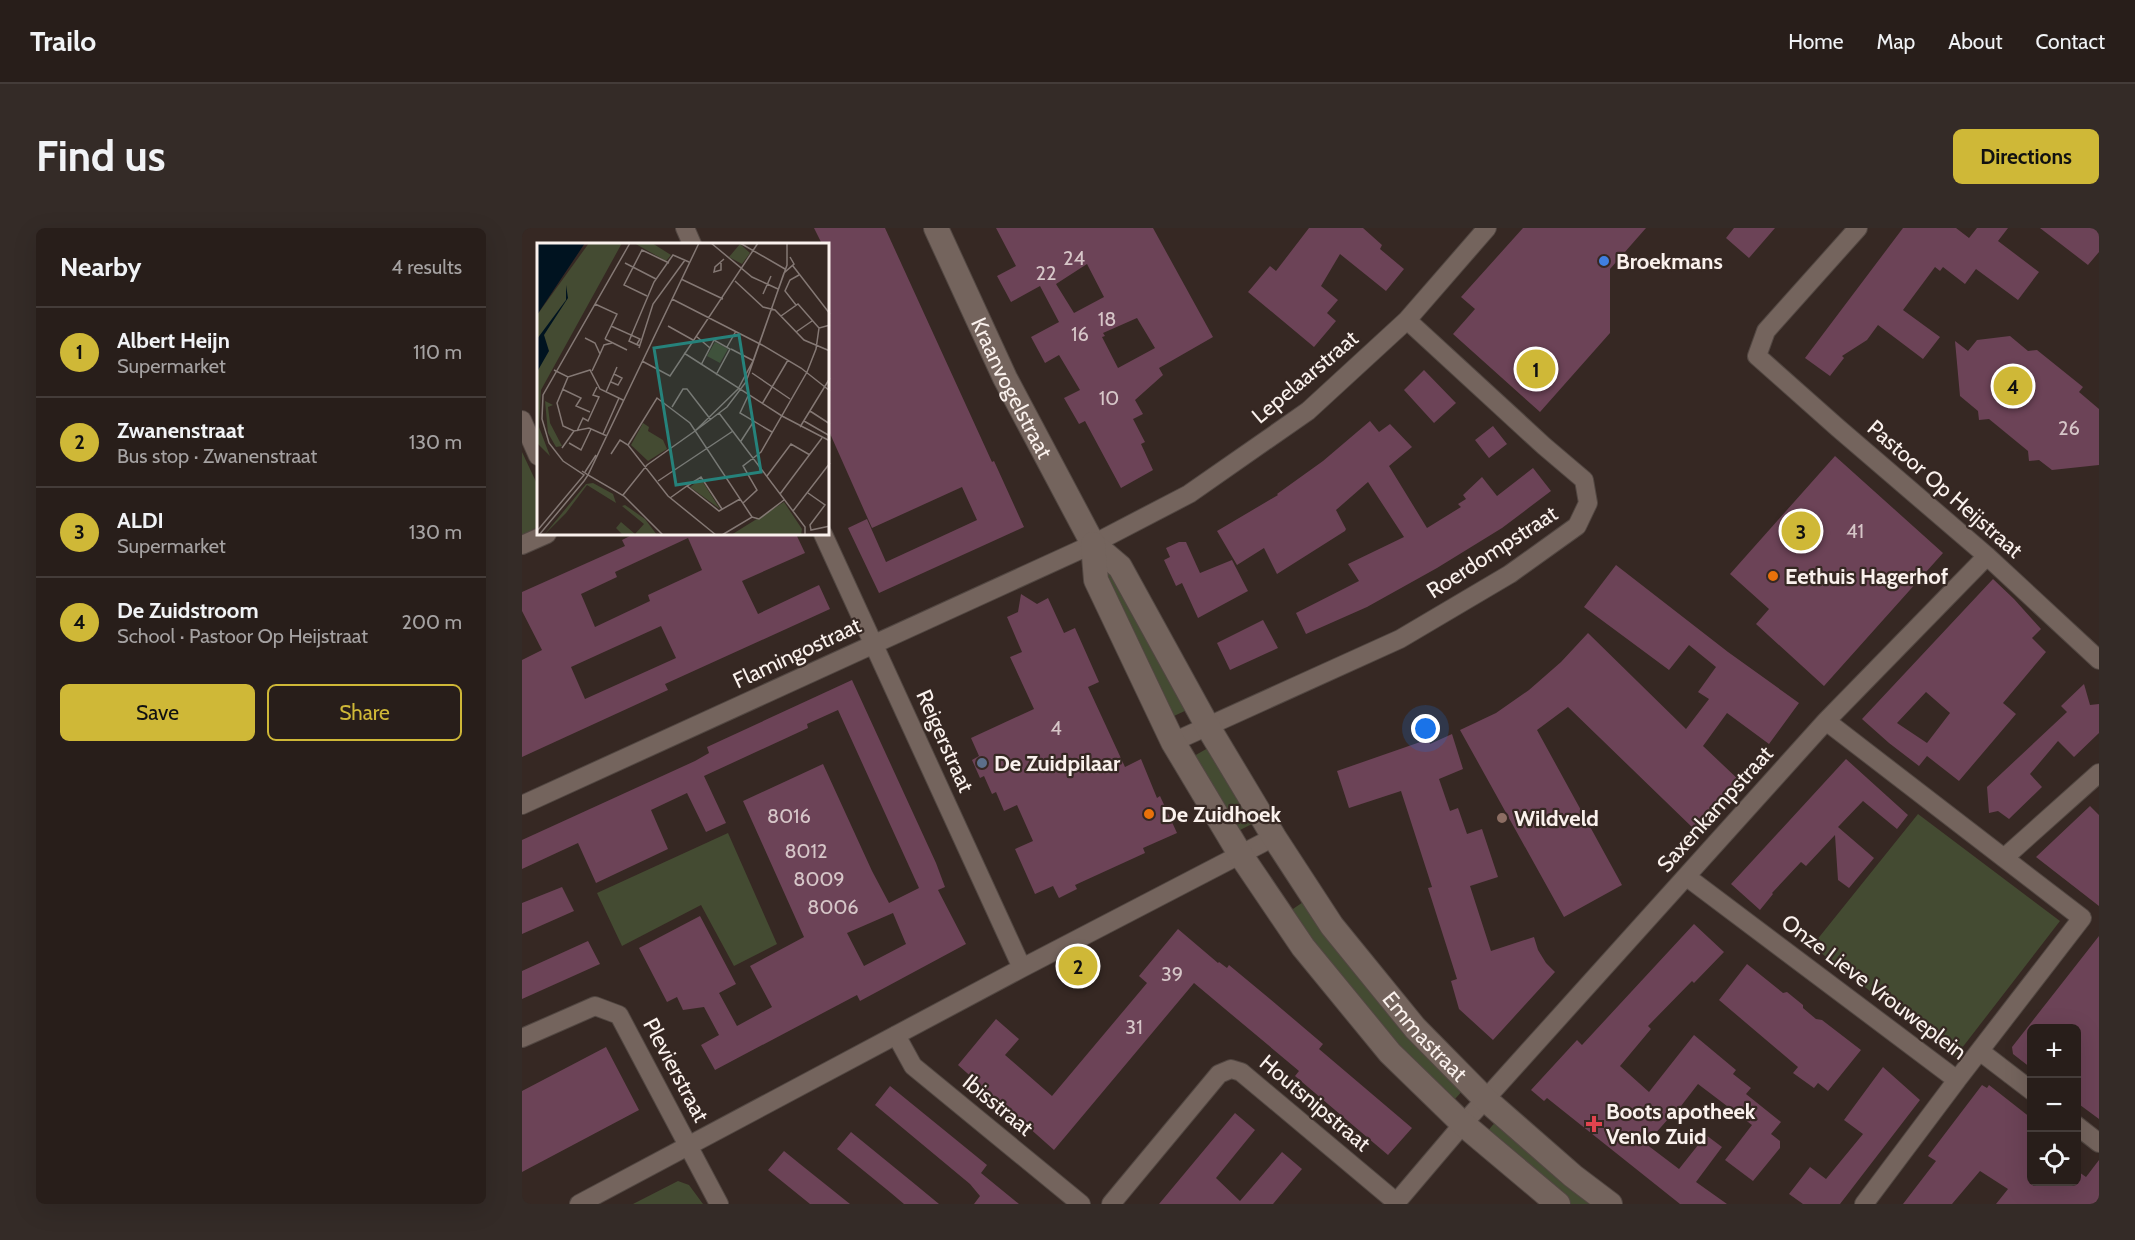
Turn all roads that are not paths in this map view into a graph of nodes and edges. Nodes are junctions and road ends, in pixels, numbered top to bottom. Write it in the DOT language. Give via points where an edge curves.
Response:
graph roads {
  1 [pos="685,228"];
  2 [pos="936,228"];
  3 [pos="1487,228"];
  4 [pos="1858,228"];
  5 [pos="692,243"];
  6 [pos="1407,320"];
  7 [pos="522,420"];
  8 [pos="537,454"];
  9 [pos="542,536"];
  10 [pos="825,536"];
  11 [pos="1093,544"];
  12 [pos="522,545"];
  13 [pos="1987,556"];
  14 [pos="874,644"];
  15 [pos="2099,660"];
  16 [pos="1826,722"];
  17 [pos="1208,727"];
  18 [pos="1173,742"];
  19 [pos="2099,773"];
  20 [pos="522,805"];
  21 [pos="1274,837"];
  22 [pos="1240,854"];
  23 [pos="2004,858"];
  24 [pos="1686,877"];
  25 [pos="1022,968"];
  26 [pos="896,1035"];
  27 [pos="522,1038"];
  28 [pos="1981,1052"];
  29 [pos="1957,1080"];
  30 [pos="2027,1088"];
  31 [pos="1485,1099"];
  32 [pos="1463,1124"];
  33 [pos="2081,1129"];
  34 [pos="2099,1143"];
  35 [pos="689,1146"];
  36 [pos="1396,1203"];
  37 [pos="579,1204"];
  38 [pos="718,1204"];
  39 [pos="1081,1204"];
  40 [pos="1111,1204"];
  41 [pos="1558,1204"];
  42 [pos="1610,1204"];
  43 [pos="1864,1204"];
  1 -- 5 [label="street"];
  2 -- 11 [label="street, Kraanvogelstraat" via="1005,378"];
  3 -- 6 [label="street, Lepelaarstraat"];
  4 -- 13 [label="street, Pastoor Op Heijstraat" via="1766,331 1757,356"];
  6 -- 11 [label="street, Lepelaarstraat" via="1308,411 1189,494"];
  6 -- 17 [label="street, Roerdompstraat" via="1584,480 1588,503 1576,526 1510,574 1400,639"];
  7 -- 8 [label="street"];
  9 -- 12 [label="street"];
  10 -- 14 [label="street, Reigerstraat"];
  11 -- 14 [label="street, Flamingostraat"];
  11 -- 17 [label="street, Kraanvogelstraat" via="1120,567"];
  11 -- 18 [label="street, Kraanvogelstraat" via="1096,580"];
  13 -- 15 [label="street, Pastoor Op Heijstraat"];
  13 -- 16 [label="street, Saxenkampstraat"];
  14 -- 20 [label="street, Flamingostraat"];
  14 -- 25 [label="street, Reigerstraat"];
  16 -- 23 [label="street, Onze Lieve Vrouweplein"];
  16 -- 24 [label="street, Saxenkampstraat"];
  17 -- 18 [label="street, Roerdompstraat"];
  17 -- 21 [label="street, Kraanvogelstraat"];
  18 -- 22 [label="street, Kraanvogelstraat"];
  19 -- 23 [label="street"];
  21 -- 22 [label="street"];
  21 -- 31 [label="street, Emmastraat" via="1332,926 1415,1028"];
  22 -- 25 [label="street"];
  22 -- 32 [label="street, Emmastraat" via="1303,947 1390,1053"];
  23 -- 28 [label="street, Onze Lieve Vrouweplein" via="2082,918"];
  24 -- 29 [label="street, Onze Lieve Vrouweplein"];
  24 -- 31 [label="street, Saxenkampstraat"];
  25 -- 26 [label="street"];
  26 -- 35 [label="street"];
  26 -- 39 [label="street, Ibisstraat" via="913,1066"];
  27 -- 35 [label="street, Plevierstraat" via="595,1006 619,1015"];
  28 -- 29 [label="street, Onze Lieve Vrouweplein"];
  28 -- 30 [label="street"];
  29 -- 43 [label="street"];
  31 -- 32 [label="street, Saxenkampstraat"];
  31 -- 42 [label="street, Emmastraat"];
  32 -- 36 [label="street, Saxenkampstraat"];
  32 -- 41 [label="street, Emmastraat"];
  33 -- 34 [label="street"];
  35 -- 37 [label="street"];
  35 -- 38 [label="street, Plevierstraat"];
  36 -- 40 [label="street, Houtsnipstraat" via="1241,1072 1231,1069 1219,1074"];
}
